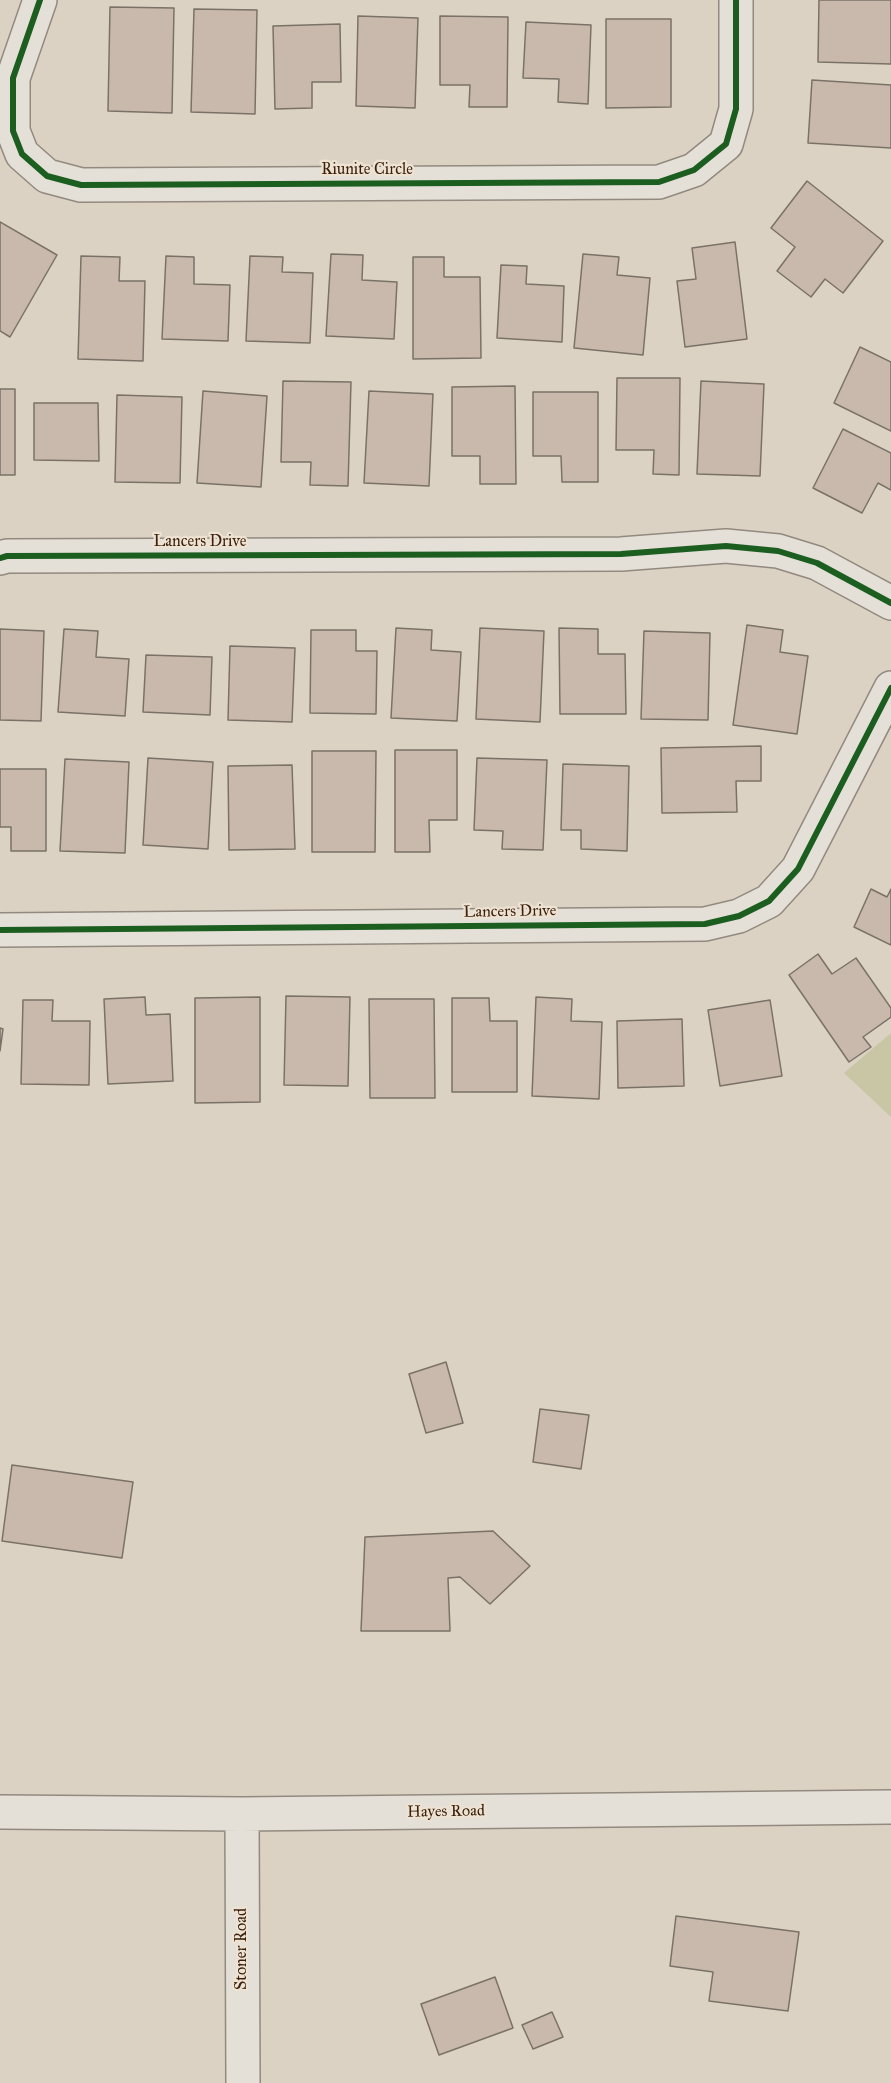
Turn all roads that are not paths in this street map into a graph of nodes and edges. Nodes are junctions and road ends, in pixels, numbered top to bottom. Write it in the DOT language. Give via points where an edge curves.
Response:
graph roads {
  1 [pos="40,0"];
  2 [pos="736,0"];
  3 [pos="0,558"];
  4 [pos="891,603"];
  5 [pos="891,688"];
  6 [pos="0,930"];
  7 [pos="891,1807"];
  8 [pos="0,1812"];
  9 [pos="242,1814"];
  10 [pos="243,2083"];
  1 -- 2 [label="street, Riunite Circle" via="13,78 13,131 22,154 47,176 81,185 659,182 694,170 726,144 736,109"];
  3 -- 4 [label="street, Lancers Drive" via="621,554 726,546 778,551 817,563"];
  5 -- 6 [label="street, Lancers Drive" via="798,869 769,901 739,916 705,924"];
  7 -- 9 [label="street, Hayes Road"];
  8 -- 9 [label="street, Hayes Road"];
  9 -- 10 [label="street, Stoner Road"];
}
